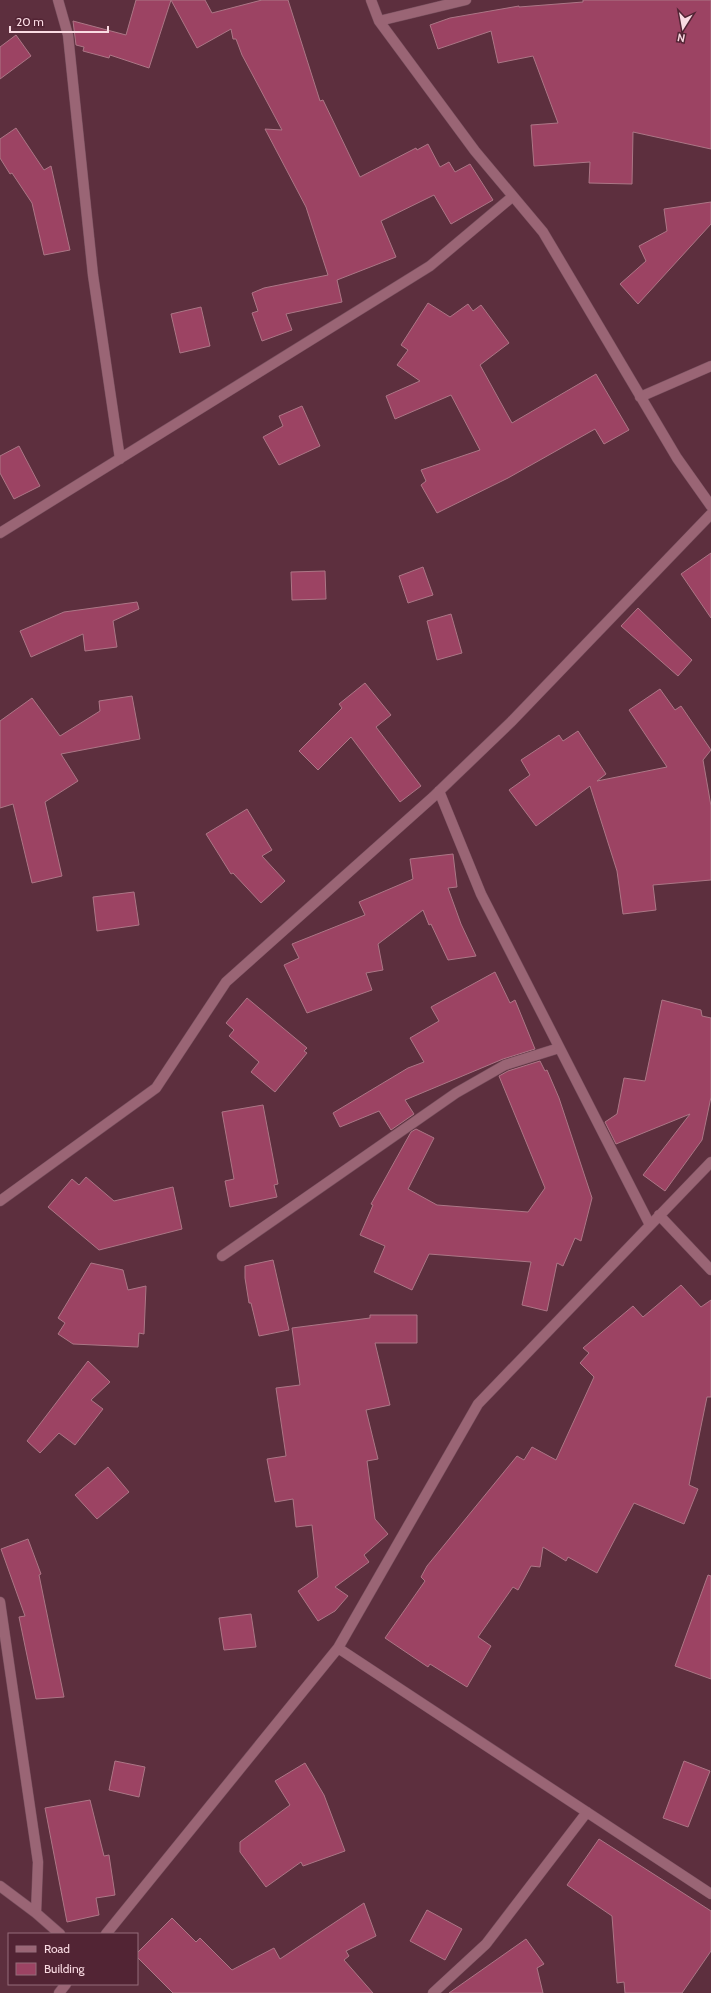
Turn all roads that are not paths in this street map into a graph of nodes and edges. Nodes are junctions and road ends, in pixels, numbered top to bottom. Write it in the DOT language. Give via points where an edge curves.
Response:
graph roads {
  1 [pos="58,0"];
  2 [pos="371,0"];
  3 [pos="466,0"];
  4 [pos="379,21"];
  5 [pos="512,196"];
  6 [pos="711,366"];
  7 [pos="640,397"];
  8 [pos="120,459"];
  9 [pos="711,506"];
  10 [pos="711,514"];
  11 [pos="0,534"];
  12 [pos="439,791"];
  13 [pos="559,1048"];
  14 [pos="711,1162"];
  15 [pos="0,1201"];
  16 [pos="660,1215"];
  17 [pos="650,1225"];
  18 [pos="222,1256"];
  19 [pos="711,1270"];
  20 [pos="0,1602"];
  21 [pos="338,1648"];
  22 [pos="587,1812"];
  23 [pos="0,1886"];
  24 [pos="711,1894"];
  25 [pos="36,1913"];
  26 [pos="59,1933"];
  27 [pos="107,1933"];
  28 [pos="65,1985"];
  29 [pos="59,1993"];
  30 [pos="433,1993"];
  1 -- 8 [label="street" via="68,35 94,275"];
  2 -- 4 [label="street"];
  3 -- 4 [label="street"];
  4 -- 5 [label="street"];
  5 -- 7 [label="street" via="543,232"];
  5 -- 8 [label="street" via="430,266"];
  6 -- 7 [label="street"];
  7 -- 9 [label="street" via="677,458"];
  8 -- 11 [label="street"];
  10 -- 12 [label="street" via="511,722"];
  12 -- 13 [label="street" via="481,894"];
  12 -- 15 [label="street" via="226,982 156,1088"];
  13 -- 17 [label="street"];
  13 -- 18 [label="street" via="505,1065 456,1093"];
  14 -- 16 [label="street"];
  16 -- 17 [label="street"];
  16 -- 19 [label="street"];
  17 -- 21 [label="street" via="478,1404"];
  20 -- 25 [label="street" via="38,1862"];
  21 -- 22 [label="street"];
  21 -- 27 [label="street"];
  22 -- 24 [label="street"];
  22 -- 30 [label="street" via="486,1944"];
  23 -- 25 [label="street"];
  25 -- 26 [label="street"];
  28 -- 29 [label="street"];
}
